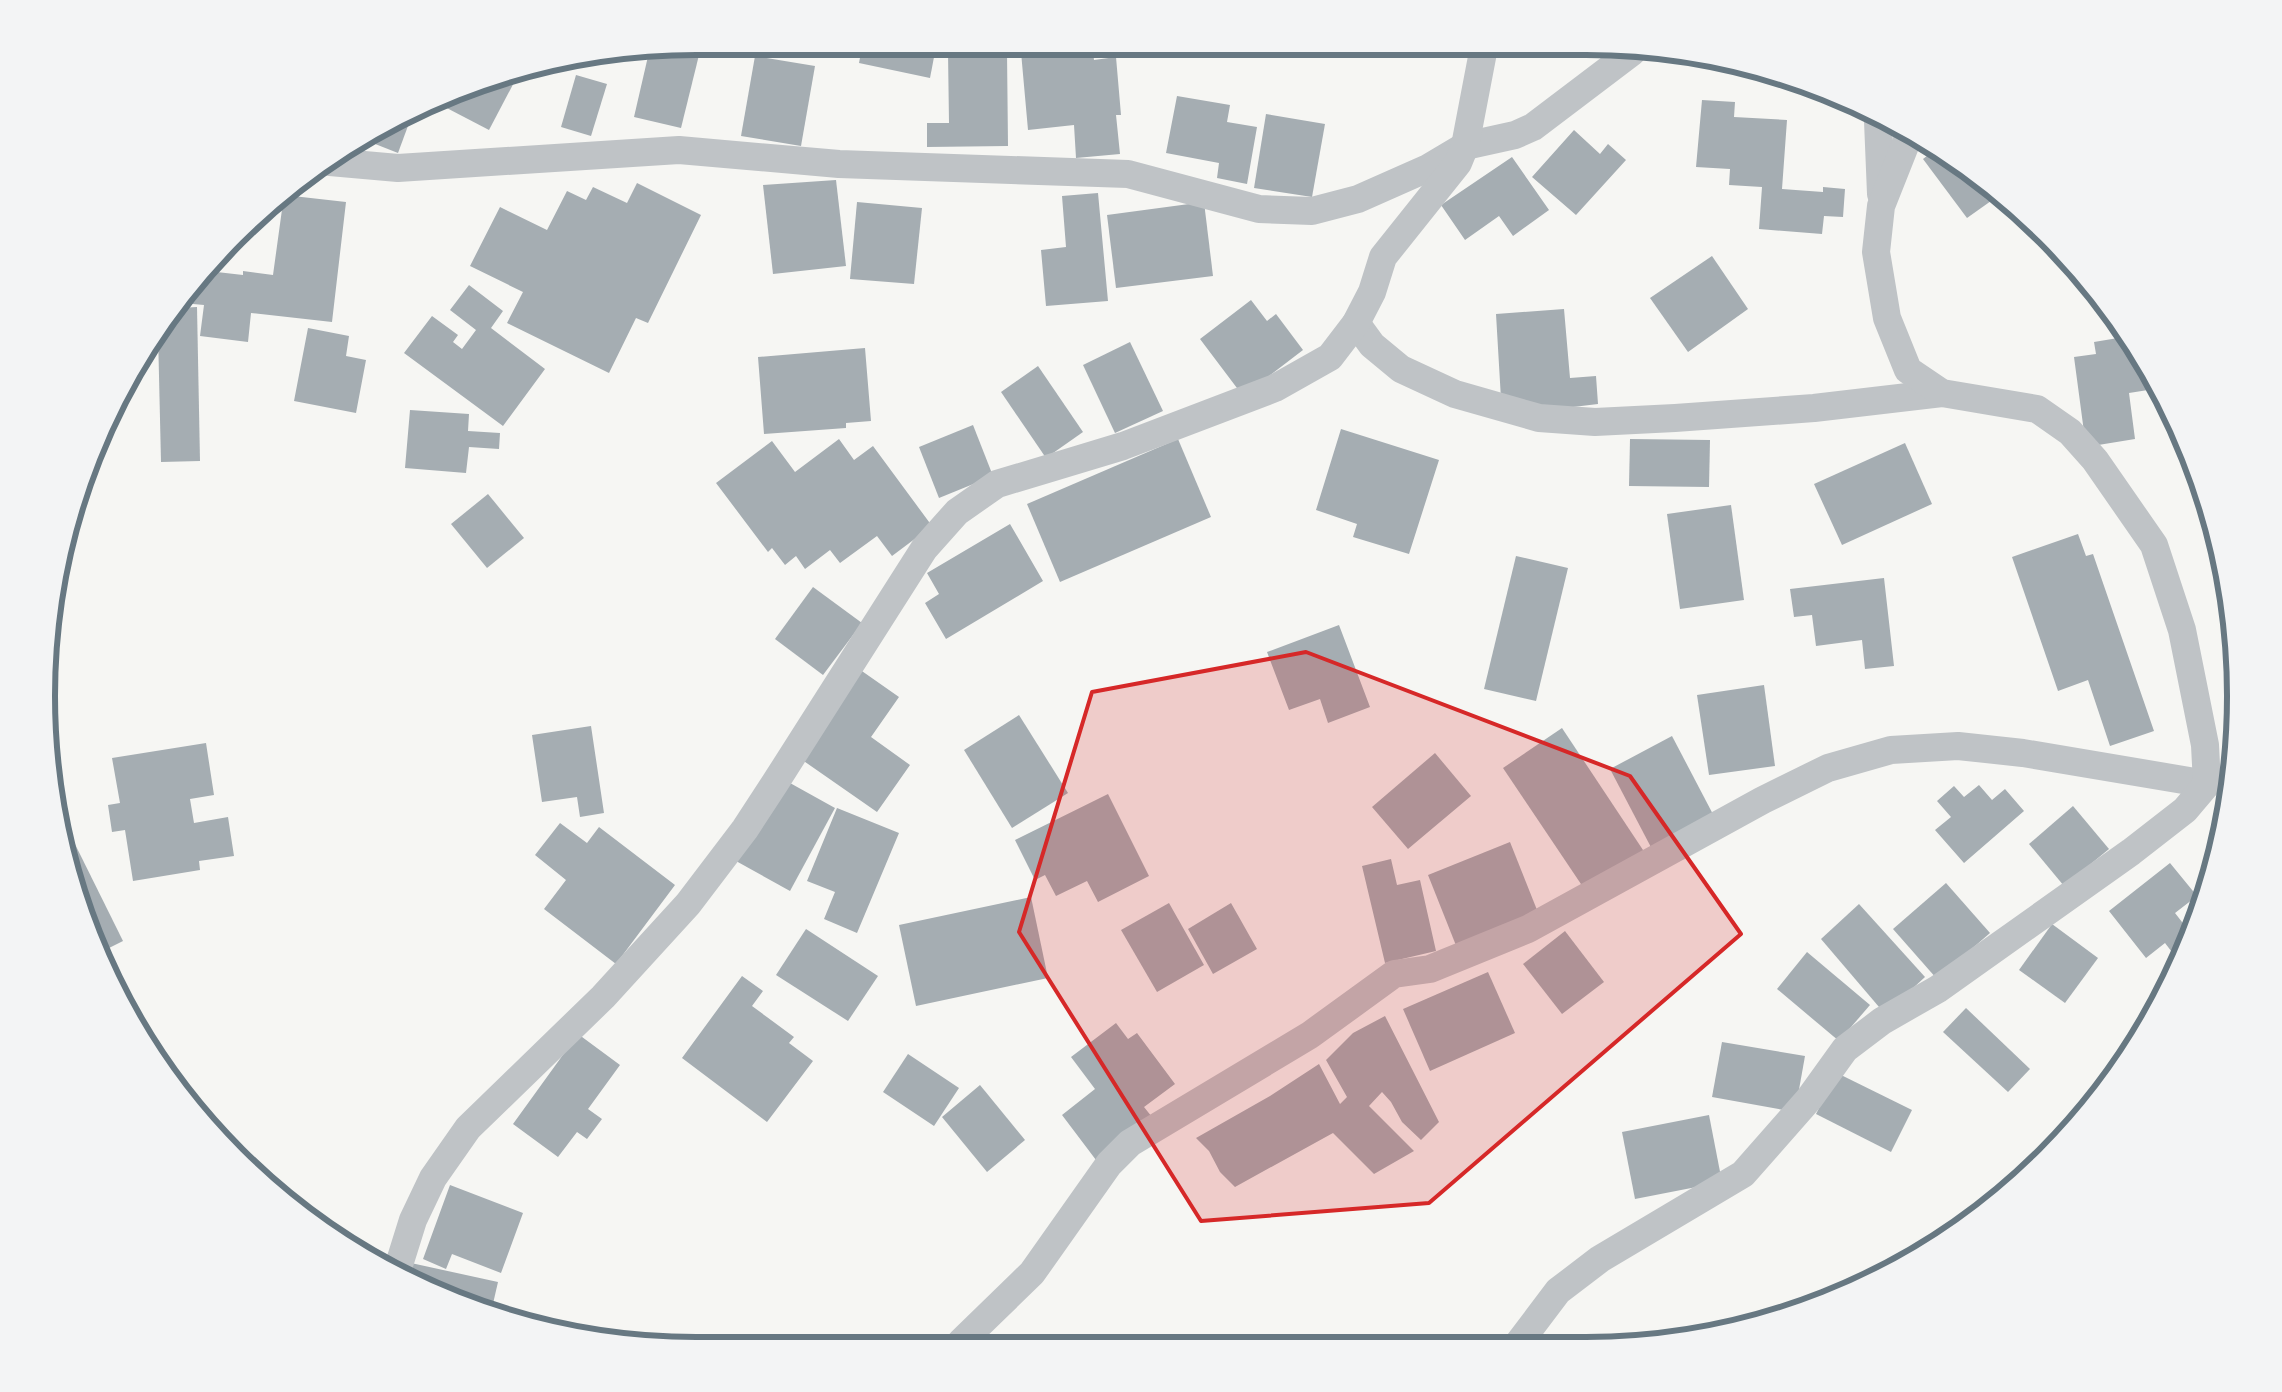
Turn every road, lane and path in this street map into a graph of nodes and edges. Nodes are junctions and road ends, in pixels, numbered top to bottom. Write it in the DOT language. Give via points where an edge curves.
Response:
graph roads {
  1 [pos="1482,55"];
  2 [pos="1627,56"];
  3 [pos="1878,126"];
  4 [pos="1907,141"];
  5 [pos="1465,146"];
  6 [pos="340,163"];
  7 [pos="1881,206"];
  8 [pos="1356,323"];
  9 [pos="1942,393"];
  10 [pos="2207,784"];
  11 [pos="399,1264"];
  12 [pos="966,1337"];
  13 [pos="1523,1337"];
  1 -- 5 [label="street"];
  2 -- 5 [label="street" via="1533,127 1515,135"];
  3 -- 7 [label="street"];
  4 -- 7 [label="street"];
  5 -- 6 [label="street" via="1428,168 1358,199 1312,211 1259,209 1128,174 839,164 679,150 398,168"];
  5 -- 8 [label="street" via="1458,163 1383,258 1372,292"];
  7 -- 9 [label="street" via="1876,252 1887,318 1908,370"];
  8 -- 9 [label="street" via="1372,345 1401,370 1455,394 1539,418 1595,422 1666,418 1814,408"];
  8 -- 11 [label="street" via="1330,357 1275,388 1123,446 997,484 957,512 924,549 745,829 688,904 603,997 468,1128 433,1178 413,1220"];
  9 -- 10 [label="street" via="2037,409 2070,432 2094,460 2154,545 2182,630 2205,745"];
  10 -- 12 [label="street" via="2023,753 1958,746 1891,750 1828,768 1763,800 1528,929 1430,969 1394,974 1310,1035 1130,1144 1109,1164 1032,1273"];
  10 -- 13 [label="street" via="2186,810 2131,852 1938,989 1882,1021 1845,1050 1809,1098 1743,1174 1600,1259 1558,1291"];
}
